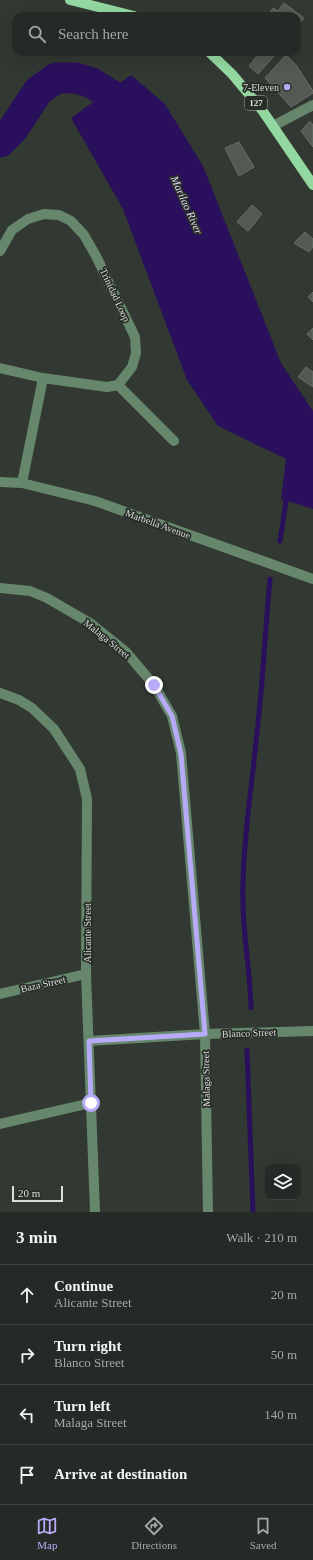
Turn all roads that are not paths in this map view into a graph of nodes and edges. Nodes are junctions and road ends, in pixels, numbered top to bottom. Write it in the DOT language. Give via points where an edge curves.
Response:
graph roads {
  1 [pos="70,0"];
  2 [pos="118,12"];
  3 [pos="213,56"];
  4 [pos="313,105"];
  5 [pos="273,126"];
  6 [pos="313,185"];
  7 [pos="0,251"];
  8 [pos="0,368"];
  9 [pos="43,378"];
  10 [pos="118,385"];
  11 [pos="174,441"];
  12 [pos="0,482"];
  13 [pos="22,483"];
  14 [pos="313,579"];
  15 [pos="0,588"];
  16 [pos="0,693"];
  17 [pos="86,974"];
  18 [pos="0,994"];
  19 [pos="313,1031"];
  20 [pos="205,1034"];
  21 [pos="89,1041"];
  22 [pos="91,1103"];
  23 [pos="0,1124"];
  24 [pos="95,1212"];
  25 [pos="208,1212"];
  1 -- 2 [label="main road"];
  3 -- 5 [label="main road, 127" via="232,74"];
  4 -- 5 [label="street"];
  5 -- 6 [label="main road, 127"];
  7 -- 10 [label="street, Trinidad Loop" via="12,230 28,219 44,214 59,215 71,222 84,235 135,337 136,353 132,367"];
  8 -- 9 [label="street"];
  9 -- 10 [label="street" via="107,387"];
  9 -- 13 [label="street"];
  10 -- 11 [label="street"];
  12 -- 13 [label="street, Marbella Avenue"];
  13 -- 14 [label="street, Marbella Avenue" via="95,501"];
  15 -- 20 [label="street, Malaga Street" via="30,591 90,623 130,658 154,685 172,716 181,754"];
  16 -- 17 [label="street, Alicante Street" via="19,700 45,719 61,738 80,769 87,799"];
  17 -- 18 [label="street, Baza Street"];
  17 -- 21 [label="street, Alicante Street"];
  19 -- 20 [label="street, Blanco Street"];
  20 -- 21 [label="street, Blanco Street"];
  20 -- 25 [label="street, Malaga Street"];
  21 -- 22 [label="street, Alicante Street"];
  22 -- 23 [label="street"];
  22 -- 24 [label="street, Alicante Street"];
}
